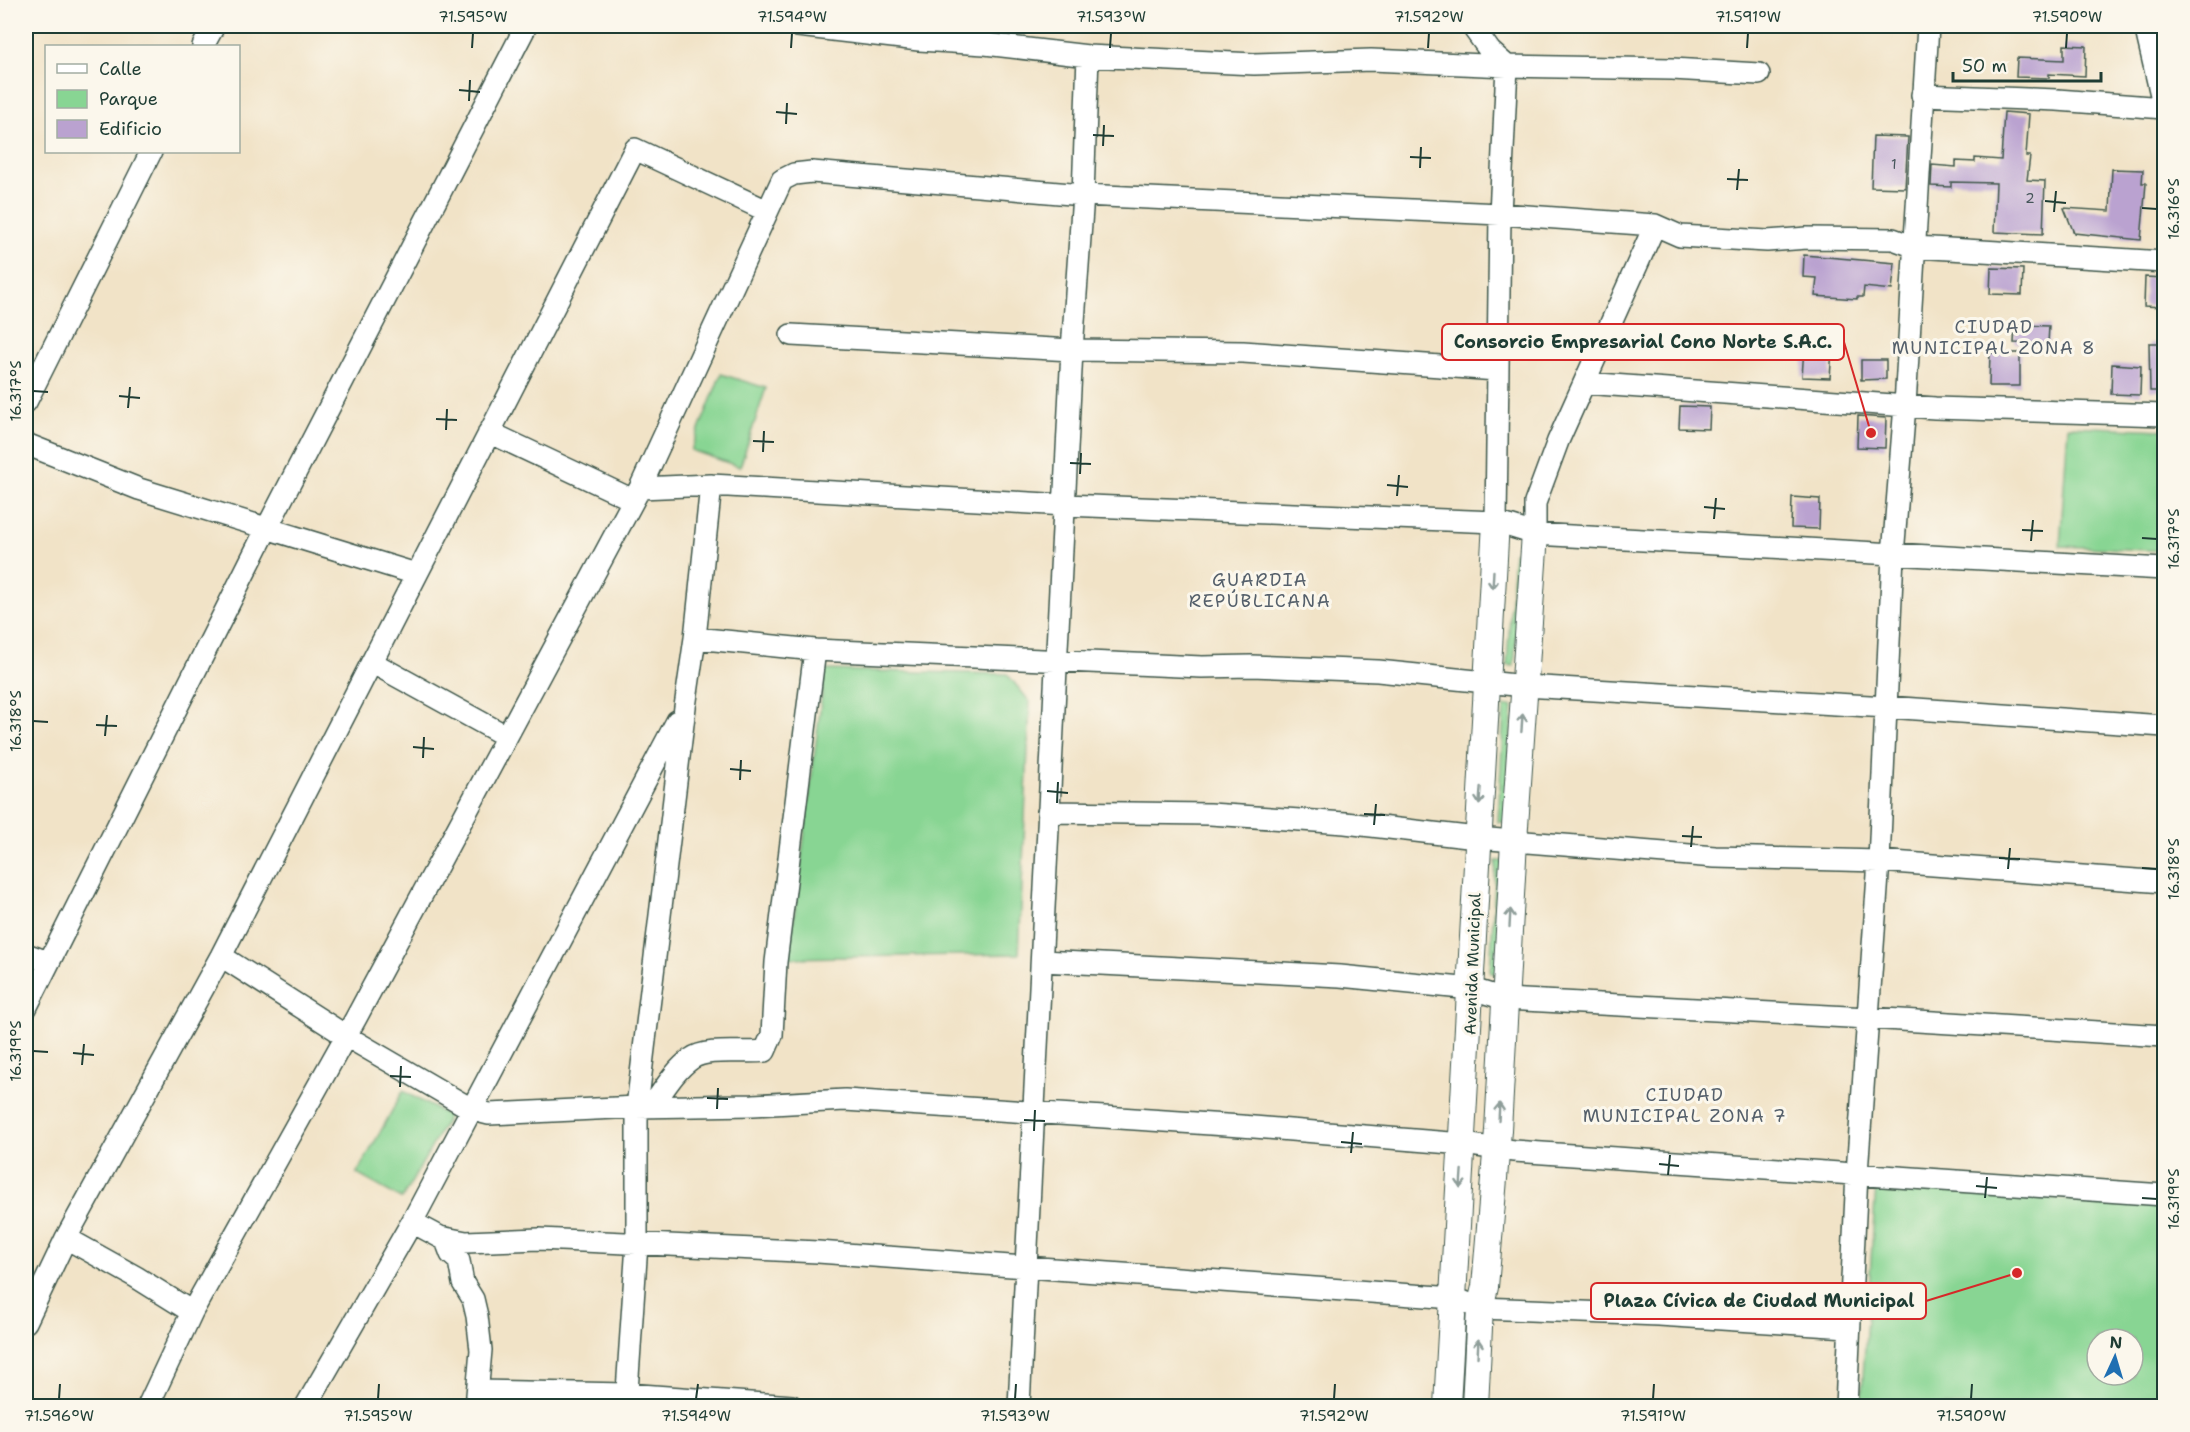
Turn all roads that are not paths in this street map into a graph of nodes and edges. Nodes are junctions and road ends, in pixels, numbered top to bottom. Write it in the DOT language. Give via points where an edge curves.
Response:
graph roads {
  1 [pos="214,26"];
  2 [pos="526,26"];
  3 [pos="798,26"];
  4 [pos="1472,26"];
  5 [pos="1928,26"];
  6 [pos="2145,26"];
  7 [pos="204,45"];
  8 [pos="1088,56"];
  9 [pos="1507,66"];
  10 [pos="1759,74"];
  11 [pos="1922,94"];
  12 [pos="150,153"];
  13 [pos="1083,195"];
  14 [pos="767,211"];
  15 [pos="1500,214"];
  16 [pos="1655,225"];
  17 [pos="1915,248"];
  18 [pos="2164,262"];
  19 [pos="791,335"];
  20 [pos="1072,350"];
  21 [pos="1497,370"];
  22 [pos="1584,383"];
  23 [pos="26,402"];
  24 [pos="1905,405"];
  25 [pos="2164,415"];
  26 [pos="489,432"];
  27 [pos="26,444"];
  28 [pos="711,485"];
  29 [pos="636,494"];
  30 [pos="1065,505"];
  31 [pos="1496,522"];
  32 [pos="267,528"];
  33 [pos="1535,534"];
  34 [pos="1893,555"];
  35 [pos="2164,569"];
  36 [pos="416,574"];
  37 [pos="695,638"];
  38 [pos="815,650"];
  39 [pos="1056,661"];
  40 [pos="373,663"];
  41 [pos="1487,682"];
  42 [pos="1525,686"];
  43 [pos="685,707"];
  44 [pos="1887,707"];
  45 [pos="2164,726"];
  46 [pos="506,736"];
  47 [pos="1048,812"];
  48 [pos="1477,838"];
  49 [pos="1514,841"];
  50 [pos="1879,861"];
  51 [pos="2164,882"];
  52 [pos="26,954"];
  53 [pos="221,956"];
  54 [pos="1042,961"];
  55 [pos="48,962"];
  56 [pos="1472,990"];
  57 [pos="1505,999"];
  58 [pos="26,1008"];
  59 [pos="1868,1018"];
  60 [pos="346,1036"];
  61 [pos="2164,1036"];
  62 [pos="644,1107"];
  63 [pos="473,1110"];
  64 [pos="1034,1111"];
  65 [pos="1463,1144"];
  66 [pos="1497,1148"];
  67 [pos="1857,1173"];
  68 [pos="2164,1195"];
  69 [pos="412,1222"];
  70 [pos="66,1238"];
  71 [pos="446,1238"];
  72 [pos="637,1244"];
  73 [pos="1027,1267"];
  74 [pos="1454,1298"];
  75 [pos="1480,1308"];
  76 [pos="192,1312"];
  77 [pos="26,1322"];
  78 [pos="1848,1327"];
  79 [pos="477,1399"];
  80 [pos="626,1400"];
  81 [pos="148,1407"];
  82 [pos="306,1407"];
  83 [pos="792,1407"];
  84 [pos="1019,1407"];
  85 [pos="1447,1407"];
  86 [pos="1475,1407"];
  87 [pos="1846,1407"];
  1 -- 7 [label="street"];
  2 -- 32 [label="street"];
  3 -- 8 [label="street"];
  4 -- 9 [label="street"];
  5 -- 11 [label="street"];
  6 -- 11 [label="street" via="2164,108"];
  8 -- 9 [label="street" via="1254,64 1371,60"];
  8 -- 13 [label="street"];
  9 -- 10 [label="street"];
  9 -- 15 [label="street"];
  11 -- 17 [label="street"];
  12 -- 23 [label="street"];
  13 -- 14 [label="street" via="812,172 782,180"];
  13 -- 15 [label="street"];
  13 -- 20 [label="street"];
  14 -- 26 [label="street" via="635,149"];
  14 -- 29 [label="street"];
  15 -- 16 [label="street"];
  15 -- 21 [label="street"];
  16 -- 17 [label="street" via="1680,236 1767,241 1893,239"];
  16 -- 22 [label="street"];
  17 -- 18 [label="street"];
  17 -- 24 [label="street"];
  19 -- 20 [label="street"];
  20 -- 21 [label="street" via="1243,352"];
  20 -- 30 [label="street"];
  21 -- 31 [label="street"];
  22 -- 24 [label="street"];
  22 -- 33 [label="street" via="1535,503"];
  24 -- 25 [label="street"];
  24 -- 34 [label="street"];
  26 -- 29 [label="street"];
  26 -- 36 [label="street"];
  27 -- 32 [label="street" via="139,489"];
  28 -- 29 [label="street"];
  28 -- 30 [label="street"];
  28 -- 37 [label="street"];
  29 -- 46 [label="street"];
  30 -- 31 [label="street"];
  30 -- 39 [label="street"];
  31 -- 33 [label="street"];
  31 -- 41 [label="street, Avenida Municipal, one-way"];
  32 -- 36 [label="street"];
  32 -- 55 [label="street"];
  33 -- 34 [label="street"];
  33 -- 42 [label="street, Avenida Municipal"];
  34 -- 35 [label="street"];
  34 -- 44 [label="street"];
  36 -- 40 [label="street"];
  37 -- 38 [label="street"];
  37 -- 43 [label="street"];
  38 -- 39 [label="street"];
  38 -- 62 [label="street" via="776,962 772,1035 765,1051 709,1053 692,1058"];
  39 -- 41 [label="street" via="1378,671"];
  39 -- 47 [label="street"];
  40 -- 46 [label="street"];
  40 -- 53 [label="street"];
  41 -- 42 [label="street"];
  41 -- 48 [label="street, Avenida Municipal, one-way"];
  42 -- 44 [label="street"];
  49 -- 42 [label="street, Avenida Municipal, one-way"];
  43 -- 62 [label="street"];
  43 -- 63 [label="street"];
  44 -- 45 [label="street"];
  44 -- 50 [label="street"];
  46 -- 60 [label="street"];
  47 -- 48 [label="street" via="1222,815 1345,823"];
  47 -- 54 [label="street"];
  48 -- 49 [label="street"];
  48 -- 56 [label="street, Avenida Municipal"];
  49 -- 50 [label="street" via="1715,857"];
  57 -- 49 [label="street, Avenida Municipal, one-way"];
  50 -- 51 [label="street"];
  50 -- 59 [label="street"];
  52 -- 55 [label="street"];
  53 -- 60 [label="street"];
  53 -- 70 [label="street"];
  54 -- 56 [label="street" via="1340,976"];
  54 -- 64 [label="street"];
  55 -- 58 [label="street"];
  56 -- 57 [label="street"];
  56 -- 65 [label="street, Avenida Municipal"];
  57 -- 59 [label="street"];
  66 -- 57 [label="street, Avenida Municipal, one-way"];
  59 -- 61 [label="street"];
  59 -- 67 [label="street"];
  60 -- 63 [label="street"];
  60 -- 76 [label="street"];
  62 -- 63 [label="street" via="489,1114"];
  62 -- 64 [label="street" via="845,1100"];
  62 -- 72 [label="street"];
  63 -- 69 [label="street"];
  64 -- 65 [label="street"];
  64 -- 73 [label="street"];
  65 -- 66 [label="street"];
  65 -- 74 [label="street, Avenida Municipal, one-way"];
  66 -- 67 [label="street"];
  66 -- 75 [label="street, Avenida Municipal"];
  67 -- 68 [label="street"];
  67 -- 78 [label="street"];
  69 -- 71 [label="street"];
  69 -- 82 [label="street"];
  70 -- 76 [label="street"];
  70 -- 77 [label="street"];
  71 -- 72 [label="street" via="466,1242 539,1239"];
  71 -- 79 [label="street" via="451,1254 459,1261 463,1283 477,1316 481,1350"];
  72 -- 73 [label="street"];
  72 -- 80 [label="street"];
  73 -- 74 [label="street"];
  73 -- 84 [label="street"];
  74 -- 75 [label="street"];
  74 -- 85 [label="street, Avenida Municipal"];
  75 -- 78 [label="street"];
  86 -- 75 [label="street, Avenida Municipal, one-way"];
  76 -- 81 [label="street"];
  78 -- 87 [label="street"];
  79 -- 80 [label="street"];
  80 -- 83 [label="street"];
}
